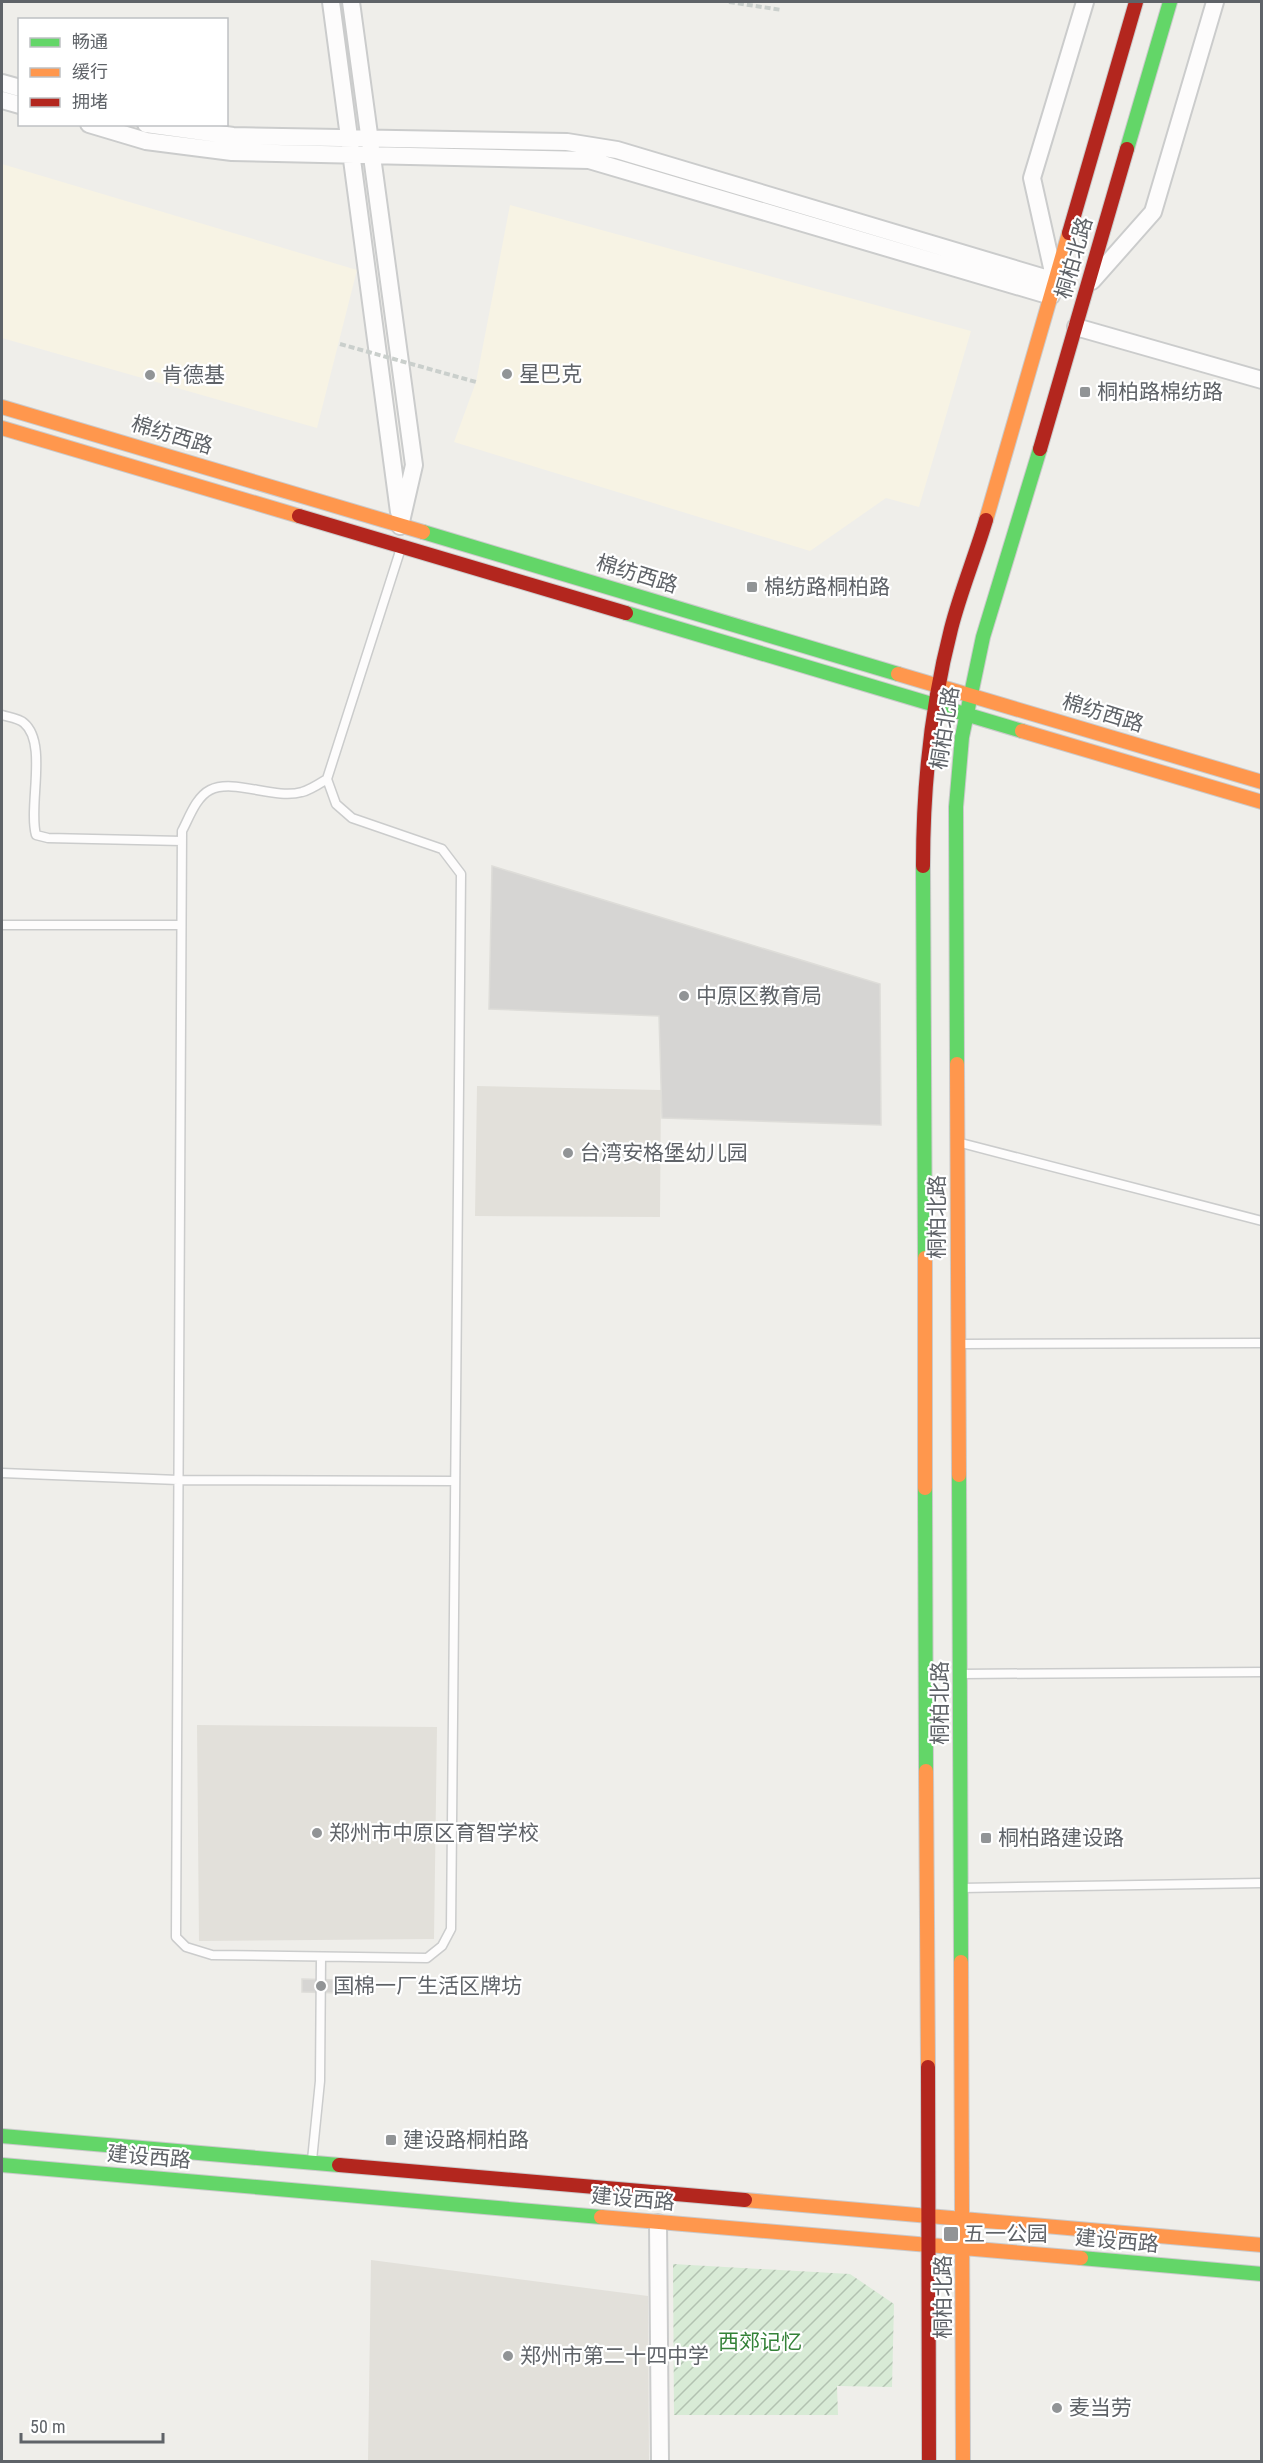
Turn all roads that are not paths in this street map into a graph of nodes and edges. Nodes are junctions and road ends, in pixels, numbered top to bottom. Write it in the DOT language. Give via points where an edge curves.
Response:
graph roads {
  1 [pos="331,2"];
  2 [pos="351,2"];
  3 [pos="1085,2"];
  4 [pos="1136,2"];
  5 [pos="1170,2"];
  6 [pos="1215,2"];
  7 [pos="2,83"];
  8 [pos="18,87"];
  9 [pos="2,100"];
  10 [pos="18,104"];
  11 [pos="96,126"];
  12 [pos="160,126"];
  13 [pos="350,146"];
  14 [pos="370,147"];
  15 [pos="1088,286"];
  16 [pos="1053,289"];
  17 [pos="1076,327"];
  18 [pos="1262,380"];
  19 [pos="2,406"];
  20 [pos="2,428"];
  21 [pos="400,526"];
  22 [pos="401,547"];
  23 [pos="939,686"];
  24 [pos="971,695"];
  25 [pos="936,705"];
  26 [pos="2,715"];
  27 [pos="967,715"];
  28 [pos="327,779"];
  29 [pos="1262,782"];
  30 [pos="1262,802"];
  31 [pos="182,841"];
  32 [pos="2,925"];
  33 [pos="182,925"];
  34 [pos="958,1143"];
  35 [pos="1262,1221"];
  36 [pos="1262,1343"];
  37 [pos="959,1344"];
  38 [pos="2,1473"];
  39 [pos="178,1480"];
  40 [pos="455,1481"];
  41 [pos="1262,1672"];
  42 [pos="961,1674"];
  43 [pos="1262,1883"];
  44 [pos="962,1888"];
  45 [pos="321,1956"];
  46 [pos="2,2136"];
  47 [pos="312,2163"];
  48 [pos="2,2165"];
  49 [pos="930,2217"];
  50 [pos="964,2220"];
  51 [pos="658,2223"];
  52 [pos="1262,2245"];
  53 [pos="930,2246"];
  54 [pos="964,2249"];
  55 [pos="1262,2274"];
  56 [pos="660,2462"];
  57 [pos="929,2462"];
  58 [pos="963,2462"];
  1 -- 13 [label="street"];
  2 -- 14 [label="street"];
  3 -- 16 [label="street" via="1032,178"];
  4 -- 16 [label="main road, 桐柏北路"];
  5 -- 15 [label="main road, 桐柏北路"];
  6 -- 15 [label="street" via="1153,212"];
  7 -- 8 [label="street"];
  9 -- 10 [label="street"];
  11 -- 13 [label="street" via="146,141 198,149"];
  12 -- 13 [label="street"];
  13 -- 14 [label="street"];
  13 -- 21 [label="street"];
  14 -- 16 [label="street" via="567,142 617,150"];
  14 -- 21 [label="street" via="414,465"];
  15 -- 17 [label="main road, 桐柏北路"];
  16 -- 23 [label="main road, 桐柏北路" via="951,628"];
  17 -- 18 [label="street"];
  17 -- 24 [label="main road, 桐柏北路" via="983,637"];
  19 -- 21 [label="main road, 棉纺西路"];
  20 -- 22 [label="main road, 棉纺西路"];
  21 -- 23 [label="main road, 棉纺西路"];
  22 -- 25 [label="main road, 棉纺西路"];
  22 -- 28 [label="lane"];
  23 -- 24 [label="main road, 棉纺西路"];
  23 -- 25 [label="main road, 桐柏北路"];
  24 -- 27 [label="main road, 桐柏北路"];
  24 -- 29 [label="main road, 棉纺西路"];
  25 -- 27 [label="main road, 棉纺西路"];
  25 -- 49 [label="main road, 桐柏北路" via="923,807"];
  26 -- 31 [label="lane" via="23,721 31,732 35,747 36,835"];
  27 -- 30 [label="main road, 棉纺西路"];
  27 -- 34 [label="main road, 桐柏北路" via="956,807"];
  28 -- 31 [label="lane" via="302,792 285,794 212,789 193,810 182,831"];
  28 -- 40 [label="lane" via="336,804 352,818 441,849 461,874"];
  31 -- 33 [label="lane"];
  32 -- 33 [label="lane"];
  33 -- 39 [label="lane"];
  34 -- 35 [label="lane"];
  34 -- 37 [label="main road, 桐柏北路"];
  36 -- 37 [label="lane"];
  37 -- 42 [label="main road, 桐柏北路"];
  38 -- 39 [label="lane"];
  39 -- 40 [label="lane"];
  39 -- 45 [label="lane" via="176,1937 186,1947 212,1955"];
  40 -- 45 [label="lane" via="451,1929 442,1946 427,1958"];
  41 -- 42 [label="lane"];
  42 -- 44 [label="main road, 桐柏北路"];
  43 -- 44 [label="lane"];
  44 -- 50 [label="main road, 桐柏北路"];
  45 -- 47 [label="lane" via="320,2081"];
  46 -- 47 [label="main road, 建设西路"];
  47 -- 49 [label="main road, 建设西路"];
  48 -- 51 [label="main road, 建设西路"];
  49 -- 50 [label="main road, 建设西路"];
  49 -- 53 [label="main road, 桐柏北路"];
  50 -- 52 [label="main road, 建设西路"];
  50 -- 54 [label="main road, 桐柏北路"];
  51 -- 53 [label="main road, 建设西路"];
  51 -- 56 [label="street"];
  53 -- 54 [label="main road, 建设西路"];
  53 -- 57 [label="main road, 桐柏北路"];
  54 -- 55 [label="main road, 建设西路"];
  54 -- 58 [label="main road, 桐柏北路"];
}
